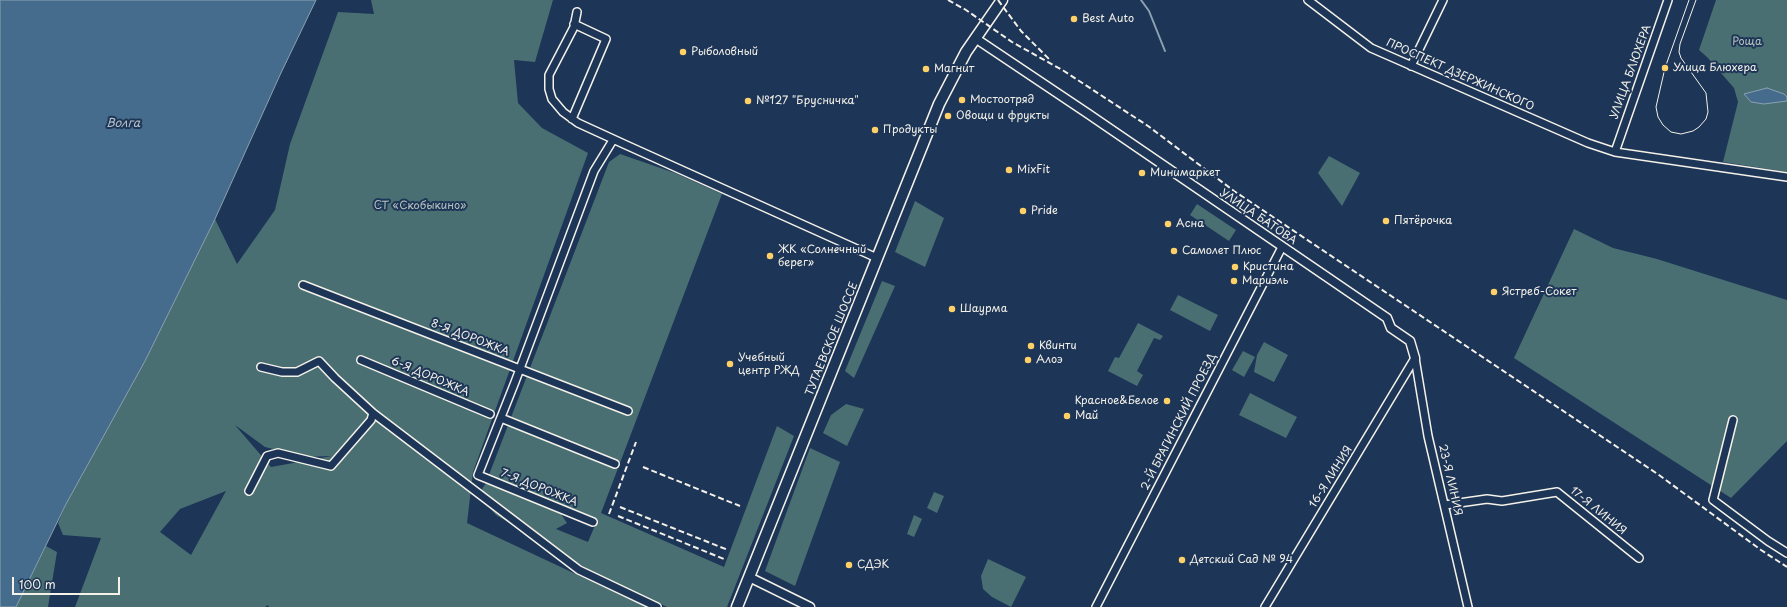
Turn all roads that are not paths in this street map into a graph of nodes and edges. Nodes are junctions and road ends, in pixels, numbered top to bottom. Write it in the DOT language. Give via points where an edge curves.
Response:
graph roads {
  1 [pos="1002,0"];
  2 [pos="1308,0"];
  3 [pos="1443,0"];
  4 [pos="1668,0"];
  5 [pos="577,12"];
  6 [pos="574,24"];
  7 [pos="975,38"];
  8 [pos="1411,66"];
  9 [pos="572,119"];
  10 [pos="613,140"];
  11 [pos="1615,152"];
  12 [pos="1787,177"];
  13 [pos="1282,247"];
  14 [pos="877,258"];
  15 [pos="303,285"];
  16 [pos="1415,358"];
  17 [pos="361,360"];
  18 [pos="261,367"];
  19 [pos="520,369"];
  20 [pos="628,411"];
  21 [pos="373,413"];
  22 [pos="490,414"];
  23 [pos="501,418"];
  24 [pos="1733,420"];
  25 [pos="615,464"];
  26 [pos="248,492"];
  27 [pos="1445,505"];
  28 [pos="593,522"];
  29 [pos="1787,553"];
  30 [pos="1639,558"];
  31 [pos="749,577"];
  32 [pos="796,604"];
  33 [pos="657,607"];
  34 [pos="737,607"];
  35 [pos="810,607"];
  36 [pos="1096,607"];
  37 [pos="1265,607"];
  38 [pos="1468,607"];
  1 -- 7 [label="main road, ТУТАЕВСКОЕ ШОССЕ"];
  2 -- 8 [label="street, ПРОСПЕКТ ДЗЕРЖИНСКОГО" via="1371,48"];
  3 -- 8 [label="street"];
  4 -- 11 [label="street, УЛИЦА БЛЮХЕРА"];
  5 -- 6 [label="street"];
  6 -- 9 [label="street" via="549,75 548,89 552,99"];
  6 -- 9 [label="street" via="606,39"];
  7 -- 13 [label="street, УЛИЦА БАТОВА"];
  7 -- 14 [label="main road, ТУТАЕВСКОЕ ШОССЕ" via="939,104"];
  8 -- 11 [label="street, ПРОСПЕКТ ДЗЕРЖИНСКОГО" via="1588,143"];
  9 -- 10 [label="street"];
  10 -- 14 [label="street"];
  10 -- 19 [label="street" via="594,171"];
  11 -- 12 [label="street, ПРОСПЕКТ ДЗЕРЖИНСКОГО"];
  13 -- 16 [label="street, УЛИЦА БАТОВА" via="1387,318 1391,328 1410,341"];
  13 -- 36 [label="street, 2-Й БРАГИНСКИЙ ПРОЕЗД"];
  14 -- 31 [label="main road, ТУТАЕВСКОЕ ШОССЕ"];
  15 -- 19 [label="street, 8-Я ДОРОЖКА"];
  16 -- 27 [label="street, 23-Я ЛИНИЯ" via="1428,436"];
  16 -- 37 [label="street, 16-Я ЛИНИЯ"];
  17 -- 22 [label="street, 6-Я ДОРОЖКА"];
  18 -- 21 [label="street" via="282,372 297,372 319,361"];
  19 -- 20 [label="street, 8-Я ДОРОЖКА"];
  19 -- 23 [label="street"];
  21 -- 26 [label="street" via="371,420 331,466 278,453 268,456"];
  21 -- 33 [label="street" via="579,570"];
  23 -- 25 [label="street"];
  23 -- 28 [label="street, 7-Я ДОРОЖКА" via="478,475"];
  24 -- 29 [label="street" via="1713,500"];
  27 -- 30 [label="street, 17-Я ЛИНИЯ" via="1557,492"];
  27 -- 38 [label="street, 23-Я ЛИНИЯ"];
  31 -- 32 [label="street"];
  31 -- 34 [label="main road, ТУТАЕВСКОЕ ШОССЕ"];
  32 -- 35 [label="street"];
}
